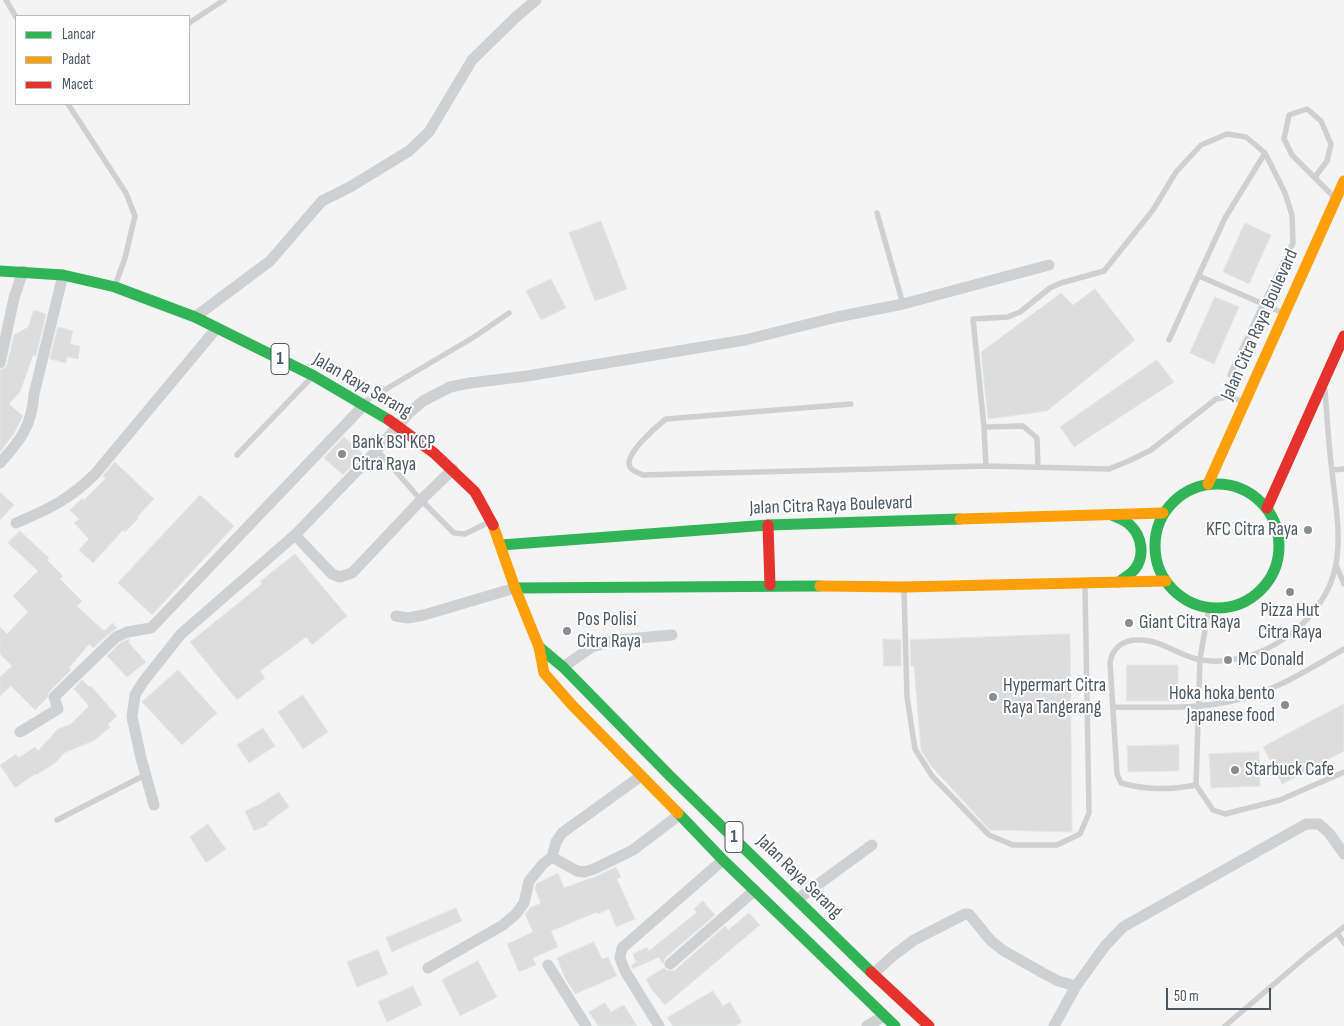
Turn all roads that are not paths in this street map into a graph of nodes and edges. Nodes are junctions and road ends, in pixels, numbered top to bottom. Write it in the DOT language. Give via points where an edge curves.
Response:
graph roads {
  1 [pos="6,0"];
  2 [pos="224,0"];
  3 [pos="536,0"];
  4 [pos="15,15"];
  5 [pos="190,21"];
  6 [pos="69,105"];
  7 [pos="1265,153"];
  8 [pos="1315,177"];
  9 [pos="1344,181"];
  10 [pos="1336,198"];
  11 [pos="877,213"];
  12 [pos="1049,265"];
  13 [pos="0,271"];
  14 [pos="23,271"];
  15 [pos="63,275"];
  16 [pos="1199,276"];
  17 [pos="115,287"];
  18 [pos="903,304"];
  19 [pos="1263,304"];
  20 [pos="509,313"];
  21 [pos="1284,313"];
  22 [pos="195,317"];
  23 [pos="216,329"];
  24 [pos="1344,336"];
  25 [pos="1169,340"];
  26 [pos="0,363"];
  27 [pos="1230,375"];
  28 [pos="314,376"];
  29 [pos="1325,380"];
  30 [pos="1245,401"];
  31 [pos="363,404"];
  32 [pos="851,404"];
  33 [pos="398,425"];
  34 [pos="984,427"];
  35 [pos="377,450"];
  36 [pos="237,455"];
  37 [pos="0,463"];
  38 [pos="986,466"];
  39 [pos="1038,466"];
  40 [pos="1344,469"];
  41 [pos="452,470"];
  42 [pos="1332,470"];
  43 [pos="1208,484"];
  44 [pos="421,500"];
  45 [pos="1267,508"];
  46 [pos="1163,513"];
  47 [pos="1112,515"];
  48 [pos="491,521"];
  49 [pos="16,523"];
  50 [pos="768,525"];
  51 [pos="295,535"];
  52 [pos="501,545"];
  53 [pos="1336,565"];
  54 [pos="1342,573"];
  55 [pos="1166,581"];
  56 [pos="1119,582"];
  57 [pos="1085,583"];
  58 [pos="1344,584"];
  59 [pos="770,585"];
  60 [pos="904,587"];
  61 [pos="515,588"];
  62 [pos="1209,607"];
  63 [pos="396,616"];
  64 [pos="672,635"];
  65 [pos="539,647"];
  66 [pos="1344,649"];
  67 [pos="1200,660"];
  68 [pos="563,667"];
  69 [pos="1199,705"];
  70 [pos="1113,707"];
  71 [pos="20,732"];
  72 [pos="1344,772"];
  73 [pos="145,775"];
  74 [pos="641,776"];
  75 [pos="1196,786"];
  76 [pos="154,805"];
  77 [pos="679,815"];
  78 [pos="57,820"];
  79 [pos="872,845"];
  80 [pos="1344,854"];
  81 [pos="552,858"];
  82 [pos="723,860"];
  83 [pos="755,890"];
  84 [pos="798,899"];
  85 [pos="1344,927"];
  86 [pos="1336,933"];
  87 [pos="1344,943"];
  88 [pos="670,964"];
  89 [pos="548,965"];
  90 [pos="428,968"];
  91 [pos="873,974"];
  92 [pos="1076,986"];
  93 [pos="884,1016"];
  94 [pos="586,1026"];
  95 [pos="659,1026"];
  96 [pos="867,1026"];
  97 [pos="895,1026"];
  98 [pos="929,1026"];
  99 [pos="1054,1026"];
  100 [pos="1226,1026"];
  1 -- 4 [label="lane"];
  2 -- 5 [label="lane"];
  3 -- 22 [label="street" via="472,60 429,132 409,151 322,201 270,261"];
  6 -- 17 [label="lane" via="126,192 135,216"];
  7 -- 16 [label="lane" via="1225,218"];
  7 -- 19 [label="lane" via="1292,215 1293,242"];
  7 -- 34 [label="lane" via="1246,137 1227,134 1201,145 1176,172 1154,210 1104,270 1050,288 1020,312 1008,317 973,319"];
  8 -- 8 [label="lane" via="1292,155 1284,139 1290,115 1308,109 1321,121 1332,144 1327,161"];
  8 -- 10 [label="lane"];
  9 -- 10 [label="main road, Jalan Citra Raya Boulevard"];
  10 -- 21 [label="main road, Jalan Citra Raya Boulevard"];
  11 -- 18 [label="lane"];
  12 -- 18 [label="street"];
  13 -- 14 [label="main road, Jalan Raya Serang / 1"];
  14 -- 15 [label="main road, Jalan Raya Serang / 1"];
  14 -- 26 [label="street"];
  15 -- 17 [label="main road, Jalan Raya Serang / 1"];
  15 -- 37 [label="street" via="34,394 33,411 21,438"];
  16 -- 19 [label="lane"];
  16 -- 25 [label="lane"];
  17 -- 22 [label="main road, Jalan Raya Serang / 1"];
  18 -- 33 [label="street" via="744,340 450,388 423,401"];
  19 -- 21 [label="lane"];
  19 -- 27 [label="lane"];
  20 -- 31 [label="lane"];
  21 -- 30 [label="main road, Jalan Citra Raya Boulevard"];
  22 -- 23 [label="main road, Jalan Raya Serang / 1"];
  23 -- 28 [label="main road, Jalan Raya Serang / 1"];
  23 -- 49 [label="street" via="81,489"];
  24 -- 29 [label="main road"];
  28 -- 31 [label="main road, Jalan Raya Serang / 1"];
  28 -- 36 [label="lane"];
  29 -- 42 [label="lane"];
  29 -- 45 [label="main road"];
  30 -- 39 [label="lane" via="1227,397 1216,399 1151,450 1109,469"];
  30 -- 43 [label="main road, Jalan Citra Raya Boulevard"];
  31 -- 33 [label="main road, Jalan Raya Serang / 1"];
  31 -- 71 [label="street" via="152,628 116,637 54,697 58,709"];
  32 -- 38 [label="lane" via="666,418 634,451 628,460 629,466 643,475"];
  33 -- 35 [label="street"];
  33 -- 41 [label="main road, Jalan Raya Serang / 1"];
  34 -- 38 [label="lane"];
  34 -- 39 [label="lane" via="1023,426 1031,431 1037,438"];
  35 -- 44 [label="lane"];
  35 -- 51 [label="street"];
  38 -- 39 [label="lane"];
  40 -- 42 [label="lane"];
  41 -- 44 [label="street"];
  41 -- 48 [label="main road, Jalan Raya Serang / 1" via="475,492"];
  42 -- 53 [label="lane"];
  43 -- 45 [label="main road" via="1230,484 1250,493"];
  43 -- 46 [label="main road" via="1182,494"];
  44 -- 48 [label="lane" via="454,532 464,534"];
  44 -- 51 [label="street" via="352,573 340,577 332,574"];
  45 -- 62 [label="main road" via="1276,525 1279,545 1277,565 1268,582 1254,596 1236,605"];
  46 -- 47 [label="main road, Jalan Citra Raya Boulevard"];
  46 -- 55 [label="main road" via="1156,530 1154,548"];
  47 -- 50 [label="main road, Jalan Citra Raya Boulevard"];
  47 -- 56 [label="main road" via="1129,522 1139,538 1142,554 1134,568"];
  48 -- 52 [label="main road, Jalan Raya Serang / 1"];
  50 -- 52 [label="main road, Jalan Citra Raya Boulevard"];
  50 -- 59 [label="main road"];
  51 -- 73 [label="street" via="181,634 143,682 135,695 132,717"];
  52 -- 61 [label="main road, Jalan Raya Serang / 1"];
  53 -- 54 [label="lane"];
  53 -- 67 [label="lane" via="1317,610 1290,635 1258,653 1223,661"];
  54 -- 58 [label="lane"];
  55 -- 56 [label="main road"];
  55 -- 62 [label="main road" via="1180,596"];
  56 -- 57 [label="main road"];
  57 -- 60 [label="main road"];
  57 -- 60 [label="lane" via="1089,812 1080,834 1057,845 1013,845 989,836 932,776 915,749 907,697"];
  59 -- 60 [label="main road"];
  59 -- 61 [label="main road"];
  61 -- 63 [label="street" via="424,615"];
  61 -- 65 [label="main road, Jalan Raya Serang / 1"];
  62 -- 67 [label="lane"];
  64 -- 68 [label="street" via="608,642 592,647"];
  65 -- 68 [label="main road, Jalan Raya Serang / 1"];
  65 -- 74 [label="main road, Jalan Raya Serang / 1" via="544,673"];
  66 -- 69 [label="lane" via="1266,690 1240,699"];
  67 -- 69 [label="lane"];
  67 -- 70 [label="lane" via="1154,642 1139,640 1120,644 1112,652 1110,662"];
  68 -- 84 [label="main road, Jalan Raya Serang / 1" via="670,777"];
  69 -- 70 [label="lane"];
  69 -- 75 [label="lane"];
  70 -- 75 [label="lane" via="1117,774 1122,783 1137,788"];
  72 -- 75 [label="lane" via="1280,800 1224,814 1213,810"];
  73 -- 76 [label="street"];
  73 -- 78 [label="lane"];
  74 -- 77 [label="main road, Jalan Raya Serang / 1"];
  74 -- 81 [label="street" via="562,833"];
  77 -- 81 [label="street" via="634,850 594,870 577,871"];
  77 -- 82 [label="main road, Jalan Raya Serang / 1"];
  79 -- 84 [label="street"];
  80 -- 92 [label="street" via="1319,824 1306,824 1123,927"];
  81 -- 90 [label="street" via="529,881 524,903 516,914"];
  82 -- 83 [label="main road, Jalan Raya Serang / 1"];
  82 -- 95 [label="street" via="622,948 620,958 625,971"];
  83 -- 88 [label="street"];
  83 -- 93 [label="main road, Jalan Raya Serang / 1"];
  84 -- 91 [label="main road, Jalan Raya Serang / 1"];
  85 -- 86 [label="lane"];
  86 -- 87 [label="lane"];
  86 -- 100 [label="lane"];
  89 -- 94 [label="street"];
  91 -- 92 [label="street" via="914,940 969,914 991,941 1004,950 1043,974"];
  91 -- 98 [label="main road, Jalan Raya Serang / 1"];
  92 -- 99 [label="street"];
  93 -- 96 [label="street"];
  93 -- 97 [label="main road, Jalan Raya Serang / 1"];
}
